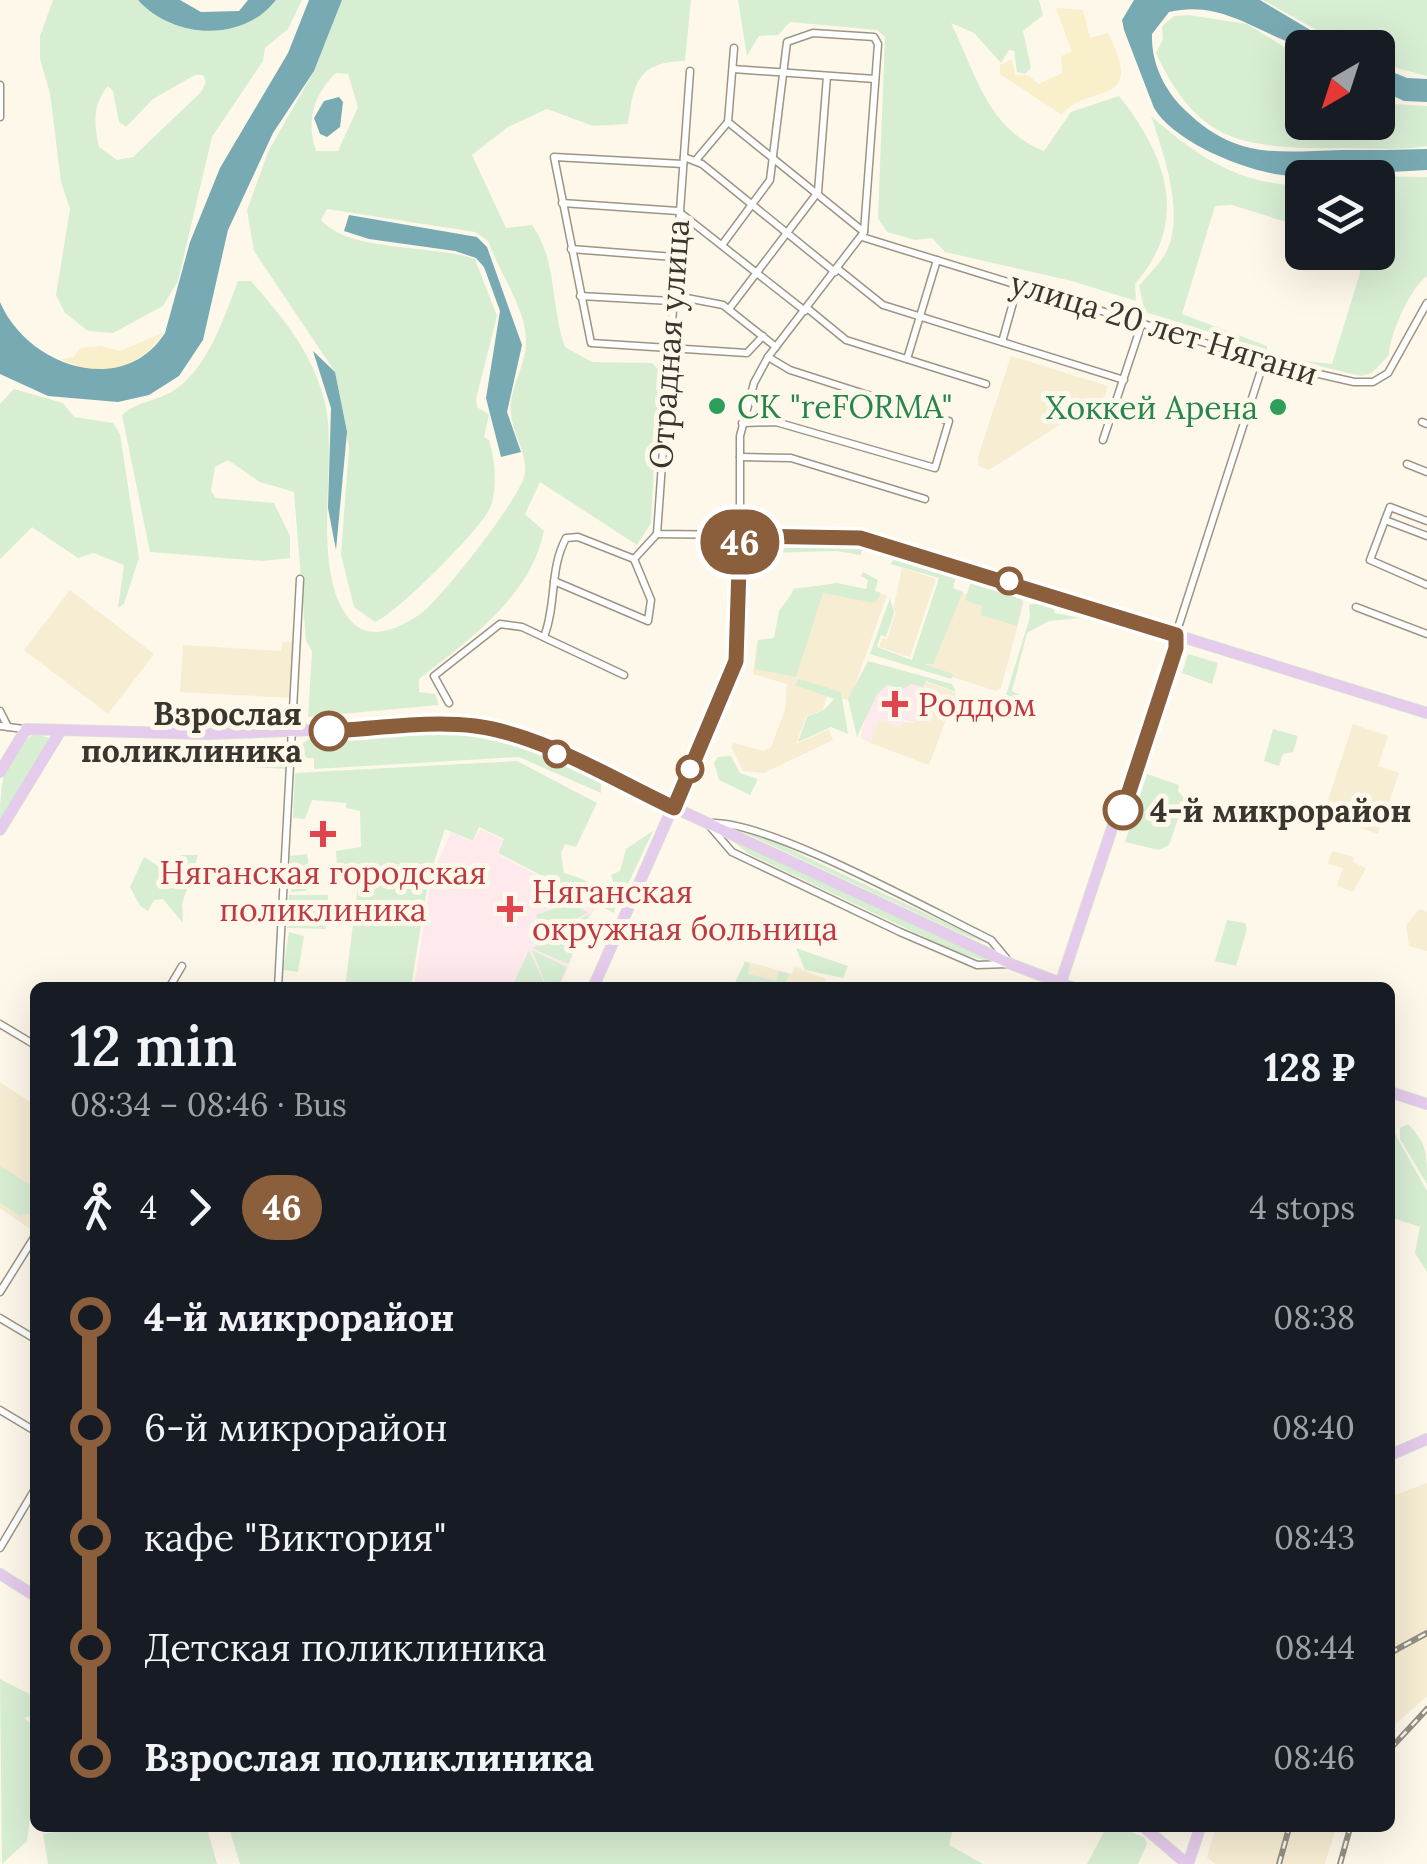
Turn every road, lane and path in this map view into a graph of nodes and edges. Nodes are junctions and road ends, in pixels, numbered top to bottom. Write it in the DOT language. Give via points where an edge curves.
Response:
graph roads {
  1 [pos="734,48"];
  2 [pos="733,69"];
  3 [pos="690,70"];
  4 [pos="780,72"];
  5 [pos="827,76"];
  6 [pos="875,79"];
  7 [pos="0,84"];
  8 [pos="0,117"];
  9 [pos="728,122"];
  10 [pos="696,160"];
  11 [pos="774,160"];
  12 [pos="683,161"];
  13 [pos="816,195"];
  14 [pos="562,202"];
  15 [pos="753,205"];
  16 [pos="678,212"];
  17 [pos="788,233"];
  18 [pos="863,234"];
  19 [pos="722,245"];
  20 [pos="571,249"];
  21 [pos="674,256"];
  22 [pos="937,260"];
  23 [pos="836,271"];
  24 [pos="757,273"];
  25 [pos="1018,285"];
  26 [pos="580,296"];
  27 [pos="671,298"];
  28 [pos="1427,303"];
  29 [pos="729,309"];
  30 [pos="806,309"];
  31 [pos="920,316"];
  32 [pos="1142,323"];
  33 [pos="763,336"];
  34 [pos="1002,342"];
  35 [pos="776,347"];
  36 [pos="668,348"];
  37 [pos="768,357"];
  38 [pos="907,359"];
  39 [pos="1264,361"];
  40 [pos="1124,380"];
  41 [pos="986,384"];
  42 [pos="742,423"];
  43 [pos="1103,440"];
  44 [pos="740,458"];
  45 [pos="1406,464"];
  46 [pos="1427,472"];
  47 [pos="925,499"];
  48 [pos="1386,520"];
  49 [pos="1427,521"];
  50 [pos="657,534"];
  51 [pos="740,536"];
  52 [pos="1427,536"];
  53 [pos="634,559"];
  54 [pos="300,579"];
  55 [pos="554,581"];
  56 [pos="1427,585"];
  57 [pos="1356,607"];
  58 [pos="1427,634"];
  59 [pos="1176,635"];
  60 [pos="544,637"];
  61 [pos="624,675"];
  62 [pos="448,704"];
  63 [pos="0,711"];
  64 [pos="1427,714"];
  65 [pos="4,727"];
  66 [pos="26,729"];
  67 [pos="61,730"];
  68 [pos="294,732"];
  69 [pos="0,772"];
  70 [pos="674,808"];
  71 [pos="0,830"];
  72 [pos="182,966"];
  73 [pos="173,982"];
  74 [pos="278,982"];
  75 [pos="595,982"];
  76 [pos="1053,982"];
  77 [pos="1062,982"];
  78 [pos="0,1024"];
  79 [pos="30,1041"];
  80 [pos="1395,1094"];
  81 [pos="1427,1104"];
  82 [pos="30,1244"];
  83 [pos="0,1292"];
  84 [pos="0,1318"];
  85 [pos="30,1336"];
  86 [pos="0,1410"];
  87 [pos="30,1429"];
  88 [pos="1427,1439"];
  89 [pos="1395,1453"];
  90 [pos="30,1497"];
  91 [pos="0,1548"];
  92 [pos="0,1574"];
  93 [pos="30,1593"];
  94 [pos="1149,1832"];
  95 [pos="1199,1832"];
  96 [pos="1188,1864"];
  1 -- 2 [label="street"];
  2 -- 4 [label="street"];
  2 -- 9 [label="street"];
  3 -- 12 [label="street, Отрадная улица"];
  4 -- 5 [label="street"];
  4 -- 6 [label="street" via="790,39 838,33 877,39"];
  4 -- 11 [label="street"];
  5 -- 6 [label="street"];
  5 -- 13 [label="street"];
  6 -- 18 [label="street"];
  7 -- 8 [label="street"];
  9 -- 10 [label="street"];
  9 -- 11 [label="street"];
  10 -- 12 [label="street"];
  10 -- 15 [label="street"];
  11 -- 13 [label="street"];
  11 -- 15 [label="street"];
  12 -- 14 [label="street" via="554,157"];
  12 -- 16 [label="street, Отрадная улица"];
  13 -- 17 [label="street"];
  13 -- 18 [label="street"];
  14 -- 16 [label="street"];
  14 -- 20 [label="street"];
  15 -- 17 [label="street"];
  15 -- 19 [label="street"];
  16 -- 19 [label="street"];
  16 -- 21 [label="street, Отрадная улица"];
  17 -- 23 [label="street"];
  17 -- 24 [label="street"];
  18 -- 22 [label="street, улица 20 лет Нягани"];
  18 -- 23 [label="street"];
  19 -- 24 [label="street"];
  20 -- 21 [label="street"];
  20 -- 26 [label="street"];
  21 -- 27 [label="street, Отрадная улица"];
  22 -- 25 [label="street, улица 20 лет Нягани"];
  22 -- 31 [label="street"];
  23 -- 30 [label="street"];
  23 -- 31 [label="street" via="883,305"];
  24 -- 29 [label="street"];
  24 -- 30 [label="street"];
  25 -- 32 [label="street, улица 20 лет Нягани"];
  25 -- 34 [label="street"];
  26 -- 27 [label="street"];
  26 -- 36 [label="street" via="591,344"];
  27 -- 29 [label="street" via="705,299"];
  27 -- 36 [label="street, Отрадная улица"];
  28 -- 39 [label="street, улица 20 лет Нягани" via="1395,365 1373,382"];
  29 -- 33 [label="street"];
  30 -- 35 [label="street"];
  30 -- 38 [label="street" via="846,340"];
  31 -- 34 [label="street"];
  31 -- 38 [label="street"];
  32 -- 39 [label="street, улица 20 лет Нягани"];
  32 -- 40 [label="street"];
  33 -- 35 [label="street"];
  33 -- 36 [label="street" via="747,353"];
  34 -- 40 [label="street"];
  35 -- 37 [label="street"];
  36 -- 50 [label="street, Отрадная улица"];
  37 -- 42 [label="street"];
  37 -- 42 [label="street" via="949,421 935,468 776,422"];
  38 -- 41 [label="street"];
  39 -- 59 [label="street"];
  40 -- 43 [label="street"];
  42 -- 44 [label="street"];
  44 -- 47 [label="street" via="791,458"];
  44 -- 51 [label="street"];
  45 -- 46 [label="street"];
  48 -- 49 [label="street" via="1390,507"];
  48 -- 52 [label="street"];
  48 -- 56 [label="street" via="1371,563"];
  50 -- 51 [label="street"];
  50 -- 53 [label="street"];
  51 -- 59 [label="main road" via="860,538"];
  51 -- 70 [label="main road" via="736,661"];
  53 -- 55 [label="street" via="569,536 554,563"];
  53 -- 55 [label="street" via="651,600 648,621"];
  54 -- 68 [label="street"];
  55 -- 60 [label="street"];
  57 -- 58 [label="street"];
  59 -- 64 [label="main road"];
  59 -- 77 [label="main road"];
  60 -- 61 [label="street"];
  60 -- 62 [label="street" via="500,624 434,676"];
  63 -- 65 [label="street"];
  65 -- 66 [label="street"];
  66 -- 67 [label="main road"];
  66 -- 69 [label="main road"];
  67 -- 68 [label="main road"];
  67 -- 71 [label="main road"];
  68 -- 70 [label="main road" via="487,728"];
  68 -- 74 [label="street"];
  70 -- 75 [label="main road"];
  70 -- 76 [label="main road"];
  72 -- 73 [label="street"];
  78 -- 79 [label="street"];
  80 -- 81 [label="main road"];
  82 -- 83 [label="street"];
  84 -- 85 [label="street"];
  86 -- 87 [label="street"];
  88 -- 89 [label="main road"];
  90 -- 91 [label="street"];
  92 -- 93 [label="main road"];
  94 -- 96 [label="main road"];
  95 -- 96 [label="main road"];
}
